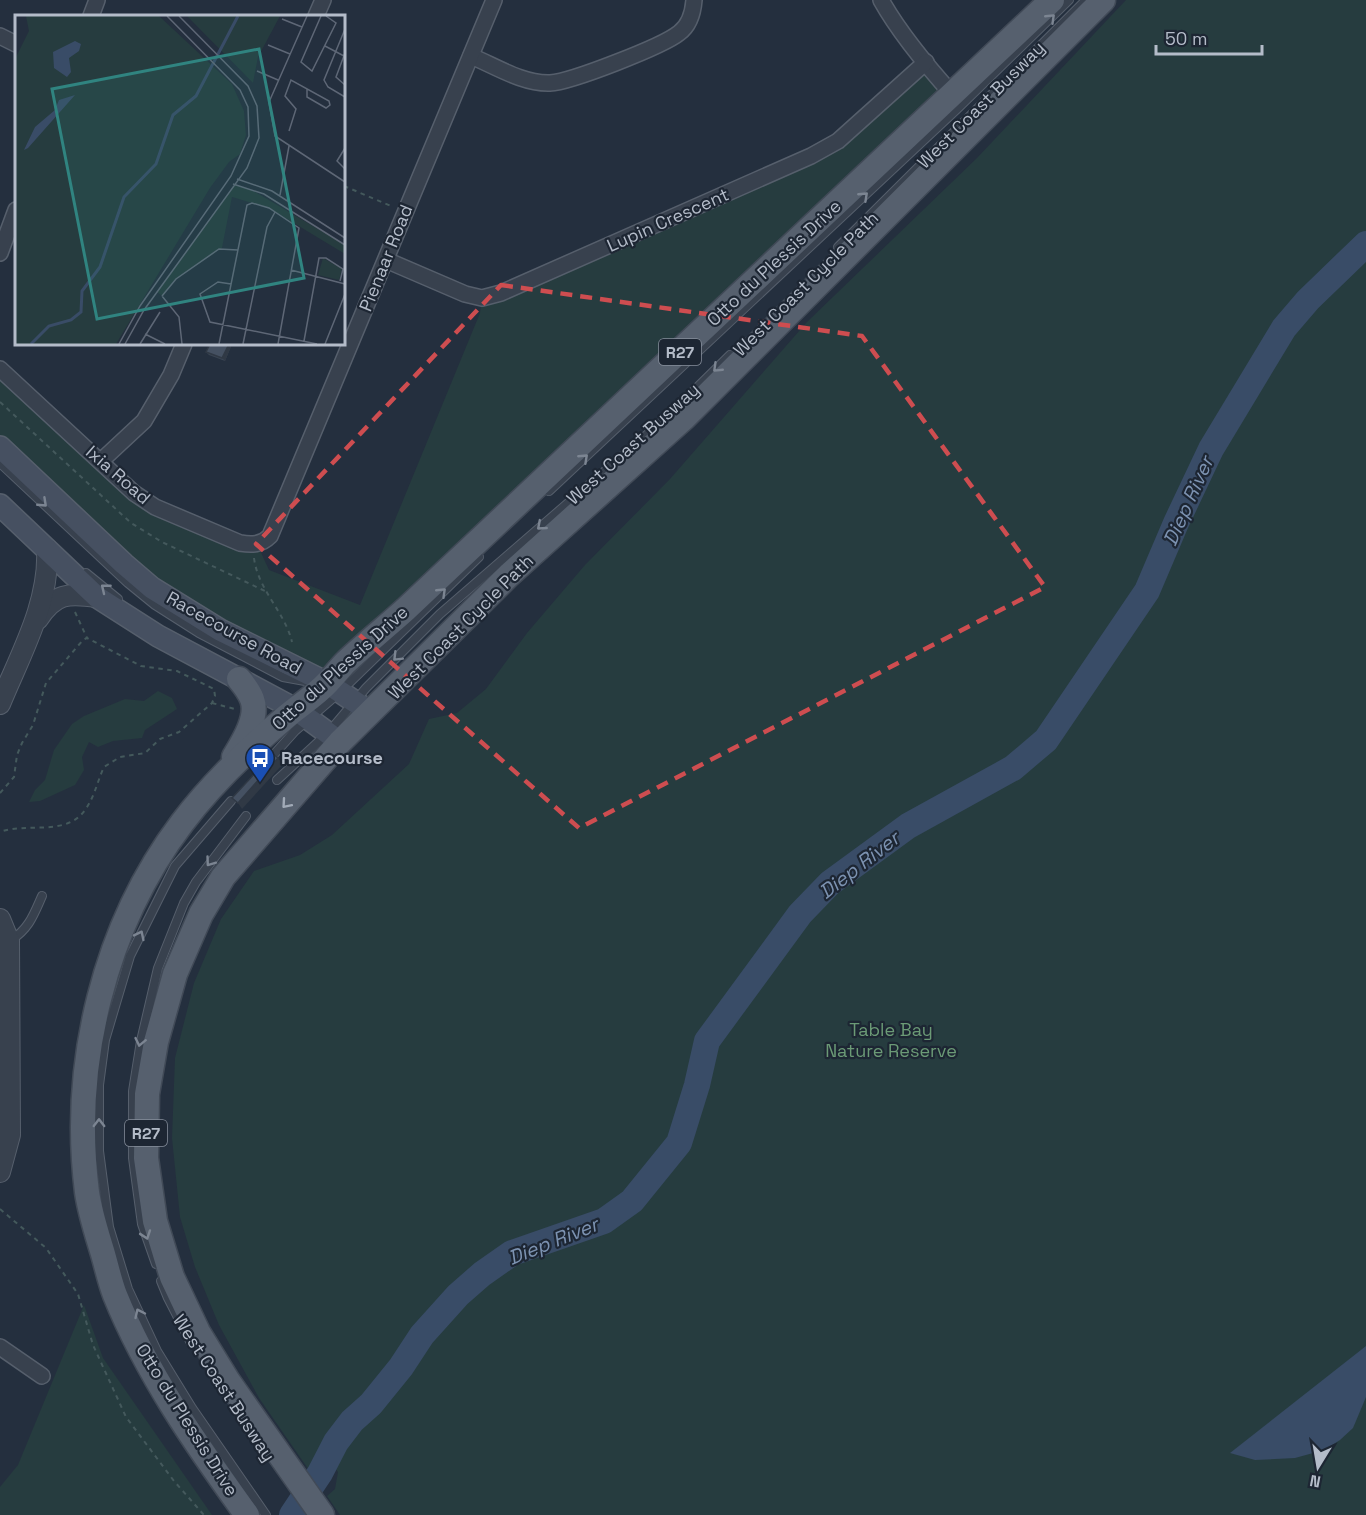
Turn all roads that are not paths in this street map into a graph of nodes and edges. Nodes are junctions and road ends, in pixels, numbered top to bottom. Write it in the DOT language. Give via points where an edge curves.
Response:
graph roads {
  1 [pos="97,0"];
  2 [pos="323,0"];
  3 [pos="494,0"];
  4 [pos="694,0"];
  5 [pos="881,0"];
  6 [pos="1053,0"];
  7 [pos="1070,0"];
  8 [pos="1086,0"];
  9 [pos="1103,0"];
  10 [pos="91,15"];
  11 [pos="316,15"];
  12 [pos="0,36"];
  13 [pos="15,44"];
  14 [pos="471,56"];
  15 [pos="926,62"];
  16 [pos="1016,70"];
  17 [pos="1000,86"];
  18 [pos="953,94"];
  19 [pos="15,213"];
  20 [pos="834,251"];
  21 [pos="0,253"];
  22 [pos="386,260"];
  23 [pos="184,345"];
  24 [pos="738,348"];
  25 [pos="0,369"];
  26 [pos="0,447"];
  27 [pos="101,461"];
  28 [pos="0,463"];
  29 [pos="541,498"];
  30 [pos="0,505"];
  31 [pos="50,544"];
  32 [pos="255,544"];
  33 [pos="481,555"];
  34 [pos="78,566"];
  35 [pos="97,597"];
  36 [pos="163,628"];
  37 [pos="32,630"];
  38 [pos="182,639"];
  39 [pos="238,672"];
  40 [pos="348,697"];
  41 [pos="0,704"];
  42 [pos="302,714"];
  43 [pos="334,737"];
  44 [pos="263,766"];
  45 [pos="225,772"];
  46 [pos="277,780"];
  47 [pos="231,801"];
  48 [pos="246,816"];
  49 [pos="42,896"];
  50 [pos="0,919"];
  51 [pos="9,940"];
  52 [pos="0,1172"];
  53 [pos="0,1347"];
  54 [pos="194,1348"];
  55 [pos="42,1376"];
  56 [pos="219,1462"];
  57 [pos="247,1515"];
  58 [pos="266,1515"];
  59 [pos="322,1515"];
  1 -- 10 [label="street"];
  2 -- 11 [label="street"];
  3 -- 14 [label="street, Pienaar Road"];
  4 -- 14 [label="street" via="689,22 665,42 551,83 530,81"];
  5 -- 15 [label="street"];
  6 -- 18 [label="main road, Otto du Plessis Drive / R27"];
  29 -- 7 [label="lane, West Coast Busway, one-way"];
  8 -- 16 [label="lane, West Coast Busway"];
  9 -- 40 [label="main road, Otto du Plessis Drive / R27" via="684,418 509,575"];
  12 -- 13 [label="street"];
  14 -- 22 [label="street, Pienaar Road"];
  15 -- 18 [label="street"];
  15 -- 22 [label="street, Lupin Crescent" via="838,141 811,156 501,293 482,298 465,294"];
  17 -- 20 [label="lane, West Coast Busway"];
  18 -- 40 [label="main road, Otto du Plessis Drive / R27" via="344,664"];
  19 -- 21 [label="street"];
  22 -- 32 [label="street, Pienaar Road" via="270,536"];
  23 -- 27 [label="street" via="144,421"];
  24 -- 40 [label="lane, West Coast Busway, one-way" via="664,419"];
  25 -- 27 [label="street, Ixia Road"];
  26 -- 40 [label="main road, Racecourse Road" via="152,588 220,630"];
  27 -- 32 [label="street, Ixia Road" via="155,507 240,543"];
  28 -- 40 [label="lane, one-way" via="155,605 283,677"];
  30 -- 31 [label="main road, Racecourse Road"];
  31 -- 35 [label="main road, Racecourse Road"];
  31 -- 37 [label="street" via="45,586"];
  40 -- 33 [label="lane, one-way" via="354,676"];
  36 -- 34 [label="lane, one-way" via="126,606"];
  35 -- 37 [label="street" via="66,595 55,600"];
  35 -- 39 [label="main road, Racecourse Road" via="158,636"];
  37 -- 41 [label="street"];
  38 -- 39 [label="lane"];
  39 -- 42 [label="main road, Racecourse Road"];
  39 -- 45 [label="main road" via="251,696 253,713 241,747"];
  40 -- 42 [label="main road, Otto du Plessis Drive / R27"];
  40 -- 43 [label="main road, Otto du Plessis Drive / R27"];
  42 -- 43 [label="main road, Racecourse Road"];
  42 -- 44 [label="lane"];
  42 -- 45 [label="main road, Otto du Plessis Drive / R27"];
  43 -- 46 [label="lane"];
  43 -- 59 [label="main road, Otto du Plessis Drive / R27, one-way" via="223,877 201,914 175,974 156,1042 147,1094 146,1158 155,1221 172,1277 198,1332"];
  45 -- 56 [label="main road, Otto du Plessis Drive / R27" via="164,848 141,886 113,953 93,1022 85,1081 84,1153 88,1194 115,1294 146,1360"];
  56 -- 47 [label="lane, West Coast Busway, one-way" via="157,1351 128,1289 109,1227 103,1191 99,1085 105,1040 130,956 175,866"];
  48 -- 54 [label="lane, West Coast Busway, one-way" via="196,882 170,935 158,968 133,1091 133,1158 142,1224 168,1298"];
  49 -- 51 [label="lane" via="27,927"];
  50 -- 51 [label="street"];
  51 -- 52 [label="street" via="10,1135"];
  53 -- 55 [label="street"];
  56 -- 57 [label="main road, Otto du Plessis Drive / R27"];
  56 -- 58 [label="lane, West Coast Busway"];
}
